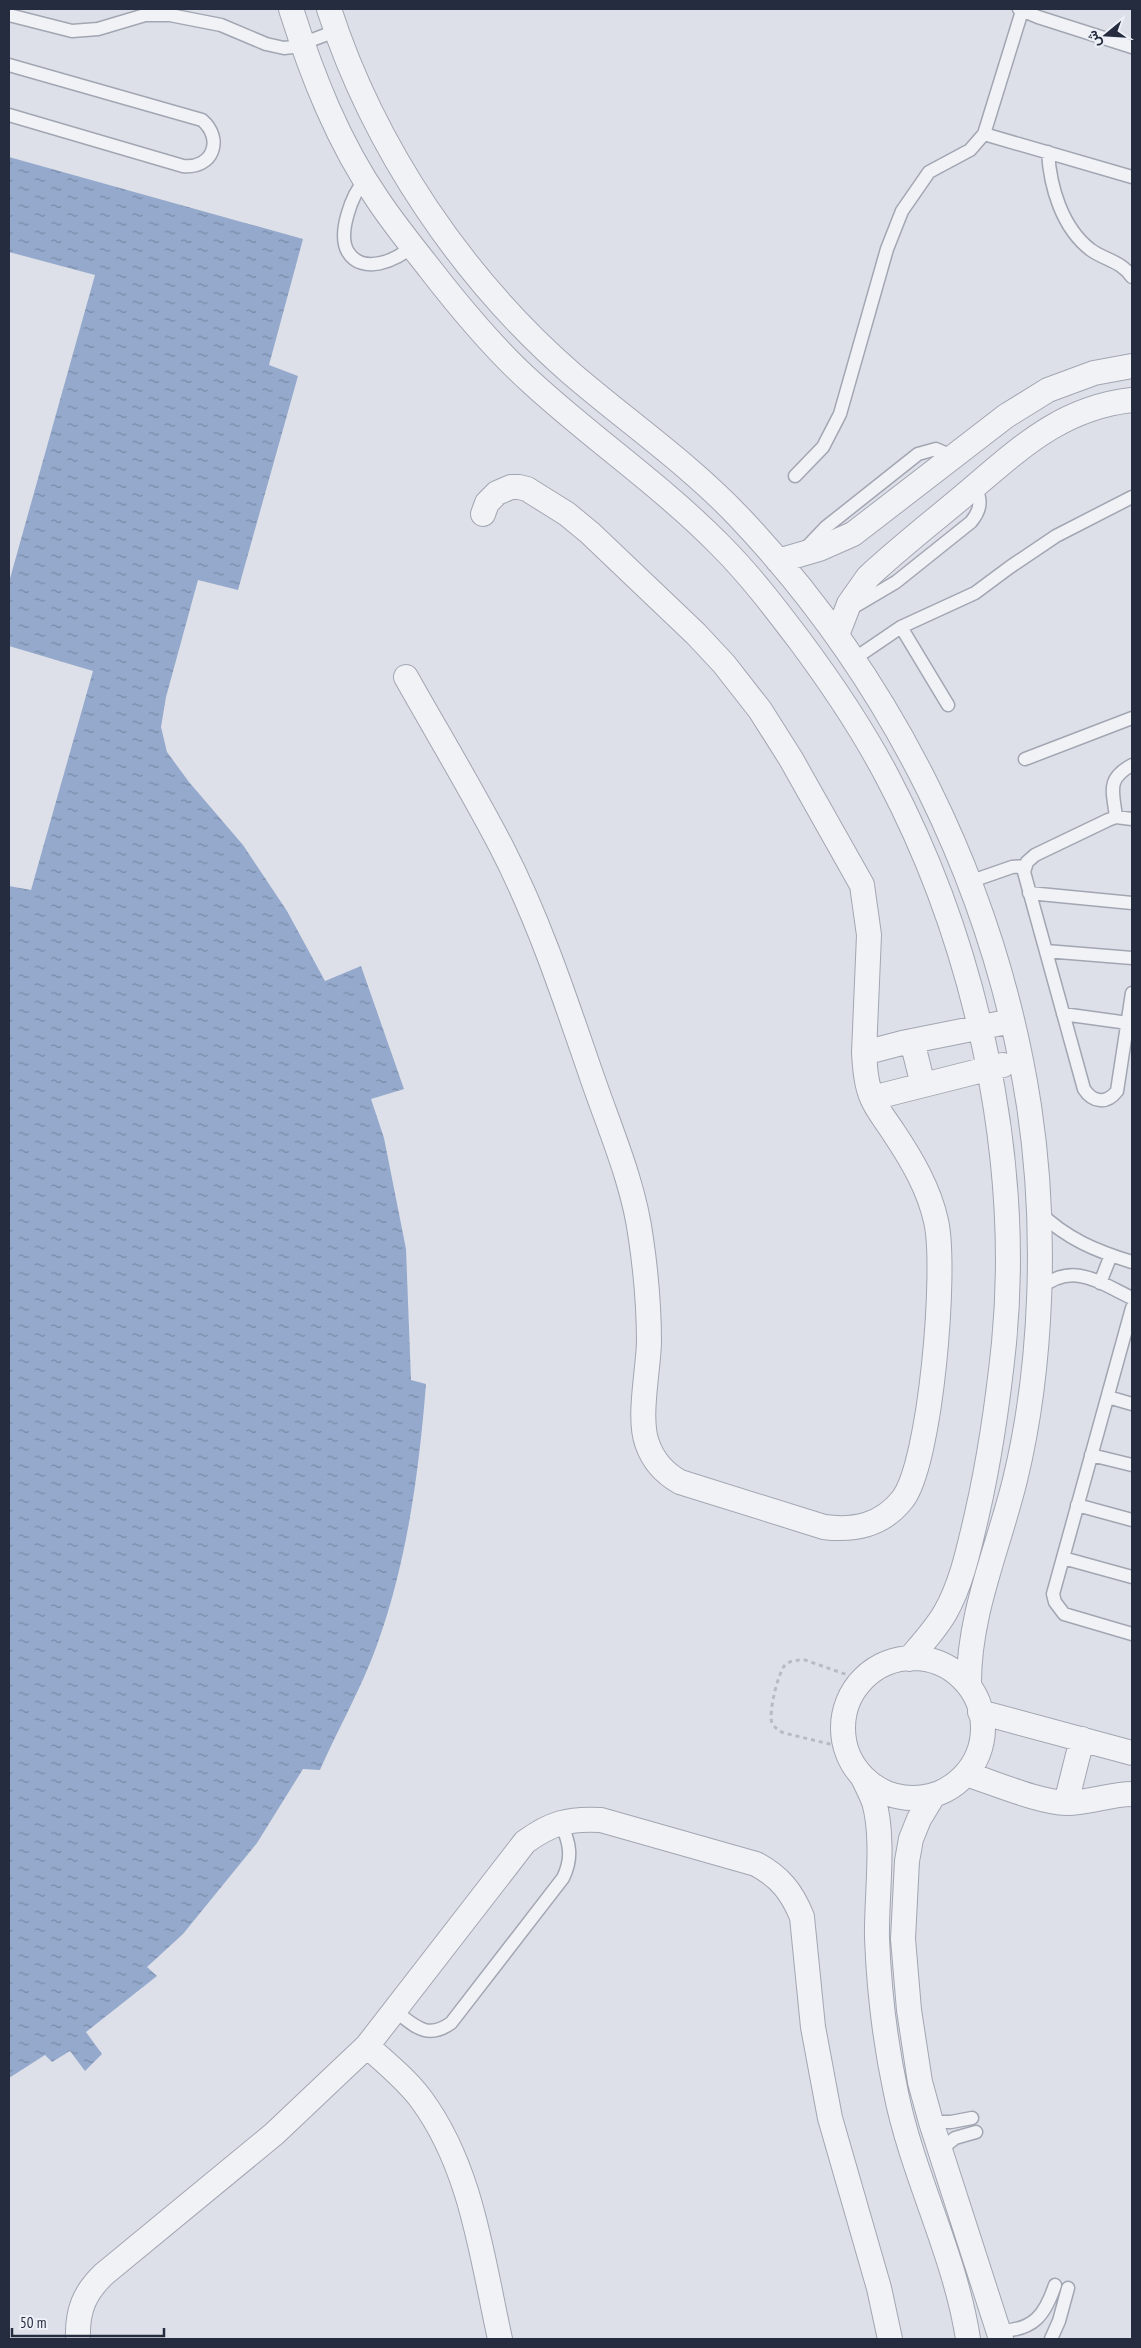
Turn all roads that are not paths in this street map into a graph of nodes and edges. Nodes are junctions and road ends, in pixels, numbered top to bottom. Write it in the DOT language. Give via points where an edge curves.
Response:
graph roads {
  1 [pos="291,9"];
  2 [pos="328,9"];
  3 [pos="1020,10"];
  4 [pos="9,15"];
  5 [pos="336,31"];
  6 [pos="302,44"];
  7 [pos="1132,47"];
  8 [pos="9,65"];
  9 [pos="9,115"];
  10 [pos="984,134"];
  11 [pos="1048,152"];
  12 [pos="1132,177"];
  13 [pos="365,180"];
  14 [pos="412,246"];
  15 [pos="1132,277"];
  16 [pos="1132,366"];
  17 [pos="1132,400"];
  18 [pos="952,456"];
  19 [pos="795,476"];
  20 [pos="975,486"];
  21 [pos="711,490"];
  22 [pos="1132,497"];
  23 [pos="483,514"];
  24 [pos="688,514"];
  25 [pos="778,561"];
  26 [pos="901,627"];
  27 [pos="846,648"];
  28 [pos="820,669"];
  29 [pos="406,677"];
  30 [pos="948,705"];
  31 [pos="1132,718"];
  32 [pos="913,758"];
  33 [pos="1025,759"];
  34 [pos="1132,765"];
  35 [pos="886,774"];
  36 [pos="1116,817"];
  37 [pos="1132,819"];
  38 [pos="1025,866"];
  39 [pos="969,882"];
  40 [pos="1029,893"];
  41 [pos="1132,903"];
  42 [pos="1046,952"];
  43 [pos="1132,958"];
  44 [pos="1132,993"];
  45 [pos="1063,1014"];
  46 [pos="1012,1021"];
  47 [pos="1128,1023"];
  48 [pos="979,1028"];
  49 [pos="912,1041"];
  50 [pos="864,1053"];
  51 [pos="1021,1061"];
  52 [pos="988,1068"];
  53 [pos="922,1085"];
  54 [pos="872,1098"];
  55 [pos="1039,1212"];
  56 [pos="1111,1255"];
  57 [pos="1132,1262"];
  58 [pos="1100,1283"];
  59 [pos="1039,1289"];
  60 [pos="1132,1298"];
  61 [pos="1132,1308"];
  62 [pos="1127,1345"];
  63 [pos="1108,1397"];
  64 [pos="1132,1404"];
  65 [pos="1091,1455"];
  66 [pos="1132,1465"];
  67 [pos="1077,1505"];
  68 [pos="1132,1520"];
  69 [pos="1062,1558"];
  70 [pos="1132,1576"];
  71 [pos="1132,1634"];
  72 [pos="909,1659"];
  73 [pos="969,1686"];
  74 [pos="980,1712"];
  75 [pos="1082,1739"];
  76 [pos="1132,1753"];
  77 [pos="966,1774"];
  78 [pos="863,1778"];
  79 [pos="1132,1794"];
  80 [pos="932,1796"];
  81 [pos="1066,1803"];
  82 [pos="560,1822"];
  83 [pos="878,1860"];
  84 [pos="907,1861"];
  85 [pos="395,2011"];
  86 [pos="367,2046"];
  87 [pos="972,2118"];
  88 [pos="931,2122"];
  89 [pos="976,2132"];
  90 [pos="939,2151"];
  91 [pos="1054,2285"];
  92 [pos="1068,2288"];
  93 [pos="1001,2335"];
  94 [pos="78,2339"];
  95 [pos="500,2339"];
  96 [pos="890,2339"];
  97 [pos="968,2339"];
  98 [pos="1051,2339"];
  1 -- 6 [label="street"];
  2 -- 5 [label="street"];
  3 -- 7 [label="lane"];
  3 -- 10 [label="lane"];
  4 -- 6 [label="lane" via="61,29 83,30 98,29 145,15 170,15 221,25 274,47"];
  5 -- 6 [label="lane"];
  5 -- 21 [label="street" via="383,135 428,209 477,276 570,372"];
  6 -- 13 [label="street" via="328,108"];
  8 -- 9 [label="lane" via="202,120 212,133 213,150 204,162 183,166"];
  10 -- 11 [label="lane"];
  10 -- 19 [label="lane" via="970,150 929,172 902,211 840,414 823,447"];
  11 -- 12 [label="lane"];
  11 -- 15 [label="lane" via="1053,188 1074,231 1091,250 1118,262"];
  13 -- 14 [label="street"];
  13 -- 14 [label="lane" via="350,206 344,239 347,251 357,260 378,264 396,259"];
  14 -- 24 [label="street" via="470,320 529,381"];
  16 -- 18 [label="street" via="1094,372 1048,390 1026,402"];
  17 -- 20 [label="street" via="1097,406 1057,422"];
  18 -- 20 [label="street"];
  18 -- 25 [label="street" via="853,534"];
  20 -- 27 [label="street" via="868,576 845,612"];
  21 -- 24 [label="street"];
  21 -- 25 [label="street"];
  22 -- 26 [label="lane" via="1056,536 963,600"];
  23 -- 50 [label="street" via="487,503 497,493 519,487 528,489 567,514 696,634 760,710 862,885 869,935"];
  24 -- 28 [label="street" via="751,579"];
  25 -- 27 [label="street"];
  26 -- 27 [label="lane"];
  26 -- 30 [label="lane"];
  27 -- 28 [label="street"];
  27 -- 32 [label="street"];
  28 -- 35 [label="street"];
  29 -- 54 [label="street" via="502,848 527,900 626,1173 646,1272 649,1341 643,1419 650,1453 663,1470 680,1482 824,1527 840,1529 870,1524 884,1517 903,1499 910,1487 925,1424 937,1322 940,1254 933,1210 908,1153"];
  31 -- 33 [label="lane"];
  32 -- 35 [label="street"];
  32 -- 39 [label="street" via="935,799"];
  34 -- 36 [label="lane" via="1119,773 1113,784"];
  35 -- 48 [label="street" via="921,848 943,906"];
  36 -- 37 [label="lane"];
  36 -- 38 [label="lane" via="1035,854"];
  38 -- 39 [label="lane" via="1012,867"];
  38 -- 40 [label="lane"];
  39 -- 46 [label="street" via="995,957"];
  40 -- 41 [label="lane"];
  40 -- 42 [label="lane"];
  42 -- 43 [label="lane"];
  42 -- 45 [label="lane"];
  44 -- 47 [label="lane"];
  45 -- 47 [label="lane"];
  45 -- 47 [label="lane" via="1084,1089 1097,1100 1109,1099 1117,1091"];
  46 -- 48 [label="street"];
  46 -- 51 [label="street"];
  48 -- 49 [label="street"];
  48 -- 52 [label="street"];
  49 -- 50 [label="street"];
  49 -- 53 [label="street"];
  50 -- 54 [label="street"];
  51 -- 52 [label="street"];
  51 -- 55 [label="street" via="1035,1151"];
  52 -- 53 [label="street"];
  52 -- 72 [label="street" via="1002,1158 1009,1245 1007,1308 996,1411 967,1560 945,1614"];
  53 -- 54 [label="street"];
  55 -- 56 [label="lane" via="1076,1241"];
  55 -- 59 [label="street"];
  56 -- 57 [label="lane"];
  56 -- 58 [label="lane"];
  58 -- 59 [label="lane" via="1079,1275 1068,1275 1058,1277"];
  58 -- 60 [label="lane"];
  59 -- 73 [label="street" via="1028,1412 1015,1478 972,1632"];
  61 -- 62 [label="lane"];
  62 -- 63 [label="lane"];
  63 -- 64 [label="lane"];
  63 -- 65 [label="lane"];
  65 -- 66 [label="lane"];
  65 -- 67 [label="lane"];
  67 -- 68 [label="lane"];
  67 -- 69 [label="lane"];
  69 -- 70 [label="lane"];
  69 -- 71 [label="lane" via="1053,1594 1058,1608 1070,1617"];
  72 -- 73 [label="street" via="942,1665"];
  72 -- 78 [label="street" via="892,1661 862,1680 845,1712 846,1748"];
  73 -- 74 [label="street"];
  74 -- 75 [label="street"];
  74 -- 77 [label="street" via="981,1744"];
  75 -- 76 [label="street"];
  75 -- 81 [label="street"];
  77 -- 80 [label="street" via="951,1787"];
  77 -- 81 [label="street"];
  78 -- 80 [label="street" via="895,1796"];
  78 -- 83 [label="street" via="874,1803"];
  79 -- 81 [label="street"];
  80 -- 84 [label="street" via="914,1832"];
  82 -- 85 [label="street" via="530,1838 512,1858"];
  82 -- 85 [label="lane" via="570,1847 568,1868 563,1878 451,2023 426,2031"];
  82 -- 96 [label="street" via="601,1820 756,1864 779,1879 796,1900 802,1917 813,2027 830,2118 879,2288"];
  83 -- 84 [label="street"];
  83 -- 97 [label="street" via="877,1938 883,2016 896,2093 916,2168 963,2307"];
  84 -- 88 [label="street" via="903,1939 909,2010 920,2082"];
  85 -- 86 [label="street"];
  86 -- 94 [label="street" via="274,2134 90,2287 81,2304"];
  86 -- 95 [label="street" via="420,2098 457,2163 469,2199"];
  87 -- 88 [label="lane"];
  88 -- 90 [label="street"];
  89 -- 90 [label="lane" via="956,2138"];
  90 -- 93 [label="street"];
  91 -- 93 [label="lane" via="1048,2306 1035,2320"];
  92 -- 98 [label="lane" via="1060,2321"];
}
